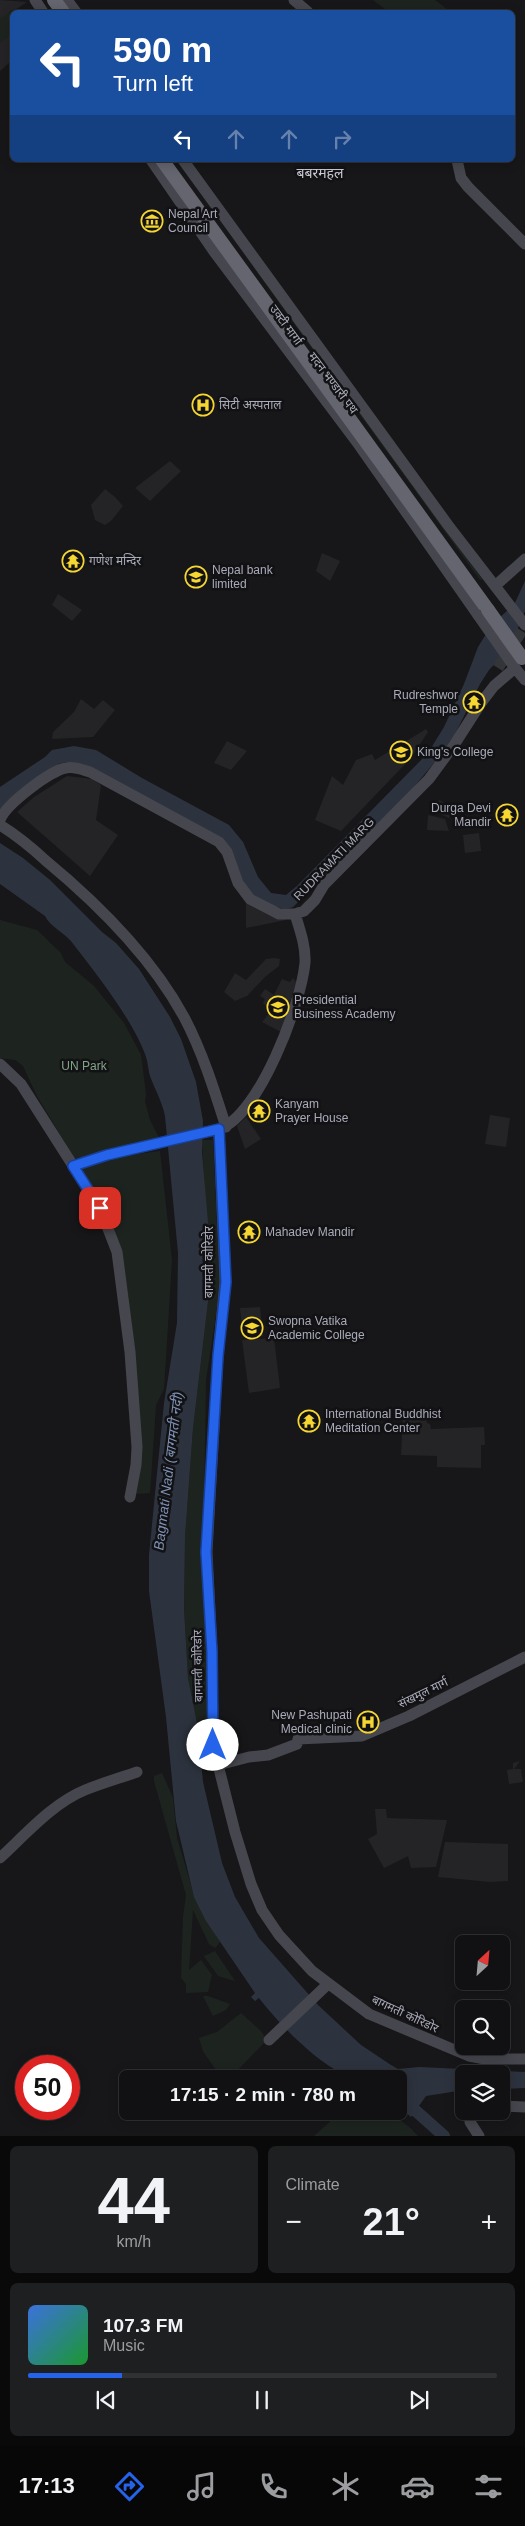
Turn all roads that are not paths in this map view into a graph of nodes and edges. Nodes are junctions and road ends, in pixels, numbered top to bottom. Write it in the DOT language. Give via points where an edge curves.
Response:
graph roads {
  1 [pos="34,0"];
  2 [pos="294,0"];
  3 [pos="42,10"];
  4 [pos="306,10"];
  5 [pos="151,162"];
  6 [pos="163,162"];
  7 [pos="172,162"];
  8 [pos="184,162"];
  9 [pos="457,162"];
  10 [pos="525,244"];
  11 [pos="525,559"];
  12 [pos="495,586"];
  13 [pos="475,600"];
  14 [pos="492,608"];
  15 [pos="525,625"];
  16 [pos="522,659"];
  17 [pos="498,668"];
  18 [pos="525,680"];
  19 [pos="494,686"];
  20 [pos="0,820"];
  21 [pos="0,825"];
  22 [pos="295,914"];
  23 [pos="0,1064"];
  24 [pos="218,1129"];
  25 [pos="73,1166"];
  26 [pos="130,1497"];
  27 [pos="525,1657"];
  28 [pos="218,1766"];
  29 [pos="137,1772"];
  30 [pos="0,1858"];
  31 [pos="328,1984"];
  32 [pos="269,2040"];
  33 [pos="525,2059"];
  34 [pos="510,2106"];
  35 [pos="525,2107"];
  36 [pos="470,2120"];
  37 [pos="479,2136"];
  1 -- 3 [label="street"];
  2 -- 4 [label="street"];
  5 -- 13 [label="street, उक्टी मार्गा" via="451,578"];
  6 -- 13 [label="highway, मदन भण्डारी पथ"];
  7 -- 14 [label="highway, मदन भण्डारी पथ"];
  8 -- 12 [label="street"];
  9 -- 10 [label="street" via="461,178 468,187"];
  11 -- 12 [label="street"];
  12 -- 14 [label="street"];
  13 -- 14 [label="highway, मदन भण्डारी पथ"];
  14 -- 15 [label="street"];
  14 -- 16 [label="highway, bridge"];
  16 -- 18 [label="street"];
  16 -- 19 [label="street, RUDRAMATI MARG"];
  17 -- 19 [label="street"];
  19 -- 22 [label="street, RUDRAMATI MARG" via="423,785 324,885 310,906"];
  20 -- 22 [label="street, RUDRAMATI MARG" via="10,805 52,774 66,768 90,772 211,836 227,852 238,883 250,899 273,912"];
  21 -- 24 [label="street, बागमती कोरिडोर" via="65,876 148,964 193,1035 209,1074"];
  22 -- 24 [label="street" via="305,964 291,1023 260,1083 239,1115"];
  23 -- 25 [label="street" via="21,1084"];
  24 -- 25 [label="street"];
  24 -- 28 [label="street, बागमती कोरिडोर" via="226,1282 218,1356 206,1552 213,1745"];
  25 -- 26 [label="street" via="100,1208 121,1267 137,1447"];
  27 -- 28 [label="street, संखमुल मार्ग" via="410,1716 362,1736 298,1739 297,1744 268,1756 249,1756"];
  28 -- 31 [label="street, बागमती कोरिडोर" via="245,1867 262,1910 294,1952"];
  29 -- 30 [label="street" via="72,1797"];
  31 -- 32 [label="street"];
  31 -- 33 [label="street, बागमती कोरिडोर" via="369,2014 460,2054 485,2059"];
  34 -- 35 [label="street"];
  36 -- 37 [label="street"];
}
